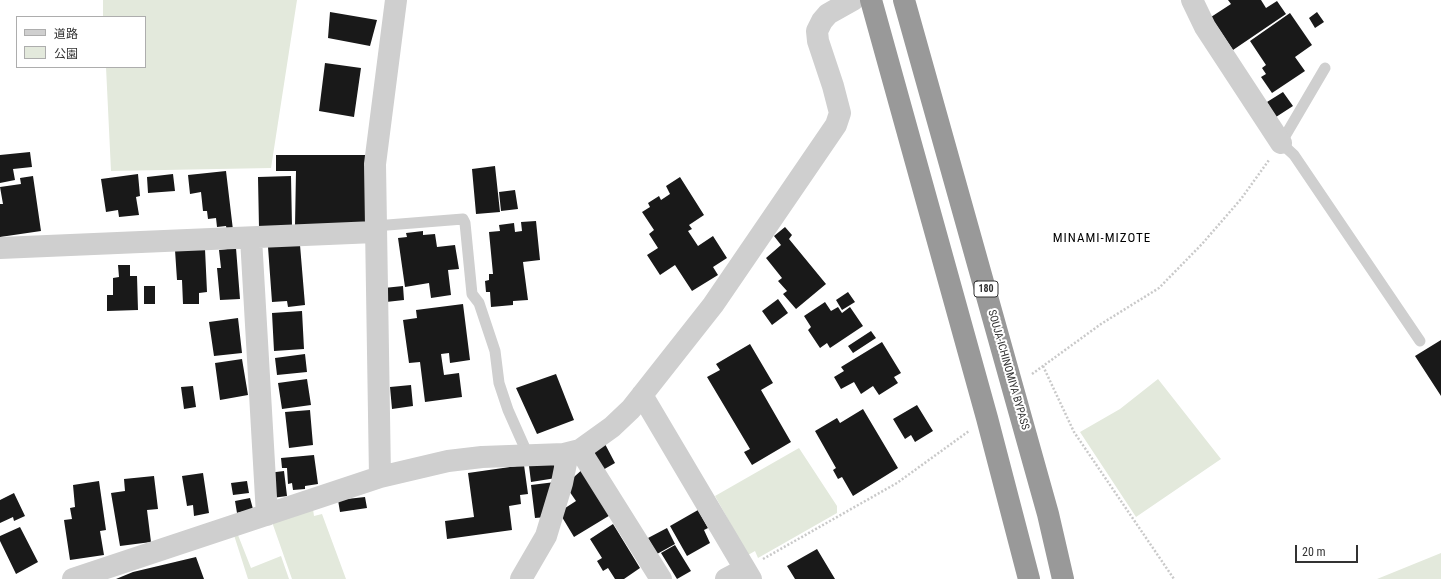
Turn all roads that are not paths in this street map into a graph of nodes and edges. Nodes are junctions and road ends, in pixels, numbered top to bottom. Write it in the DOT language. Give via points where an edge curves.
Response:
graph roads {
  1 [pos="396,0"];
  2 [pos="853,0"];
  3 [pos="870,0"];
  4 [pos="904,0"];
  5 [pos="1192,0"];
  6 [pos="1324,68"];
  7 [pos="1281,143"];
  8 [pos="375,229"];
  9 [pos="251,238"];
  10 [pos="0,248"];
  11 [pos="1420,341"];
  12 [pos="642,395"];
  13 [pos="574,451"];
  14 [pos="528,455"];
  15 [pos="380,477"];
  16 [pos="267,515"];
  17 [pos="741,576"];
  18 [pos="73,579"];
  19 [pos="521,579"];
  20 [pos="661,579"];
  21 [pos="1029,579"];
  22 [pos="1063,579"];
  1 -- 8 [label="street" via="375,164"];
  2 -- 12 [label="street" via="828,14 817,31 840,113 836,125 713,305"];
  3 -- 21 [label="highway" via="987,418"];
  4 -- 22 [label="highway, SOUJA-ICHINOMIYA BYPASS / 180" via="1048,514"];
  5 -- 7 [label="street" via="1205,27"];
  6 -- 7 [label="lane"];
  7 -- 11 [label="lane" via="1294,154"];
  8 -- 9 [label="street"];
  8 -- 14 [label="lane" via="463,219 472,294 479,303 495,351 499,384 508,410"];
  8 -- 15 [label="street"];
  9 -- 10 [label="street"];
  9 -- 16 [label="street"];
  12 -- 13 [label="street" via="612,428"];
  12 -- 17 [label="street"];
  13 -- 14 [label="street"];
  13 -- 19 [label="street" via="546,536"];
  13 -- 20 [label="street"];
  14 -- 15 [label="street" via="448,461"];
  15 -- 16 [label="street"];
  16 -- 18 [label="street"];
}
